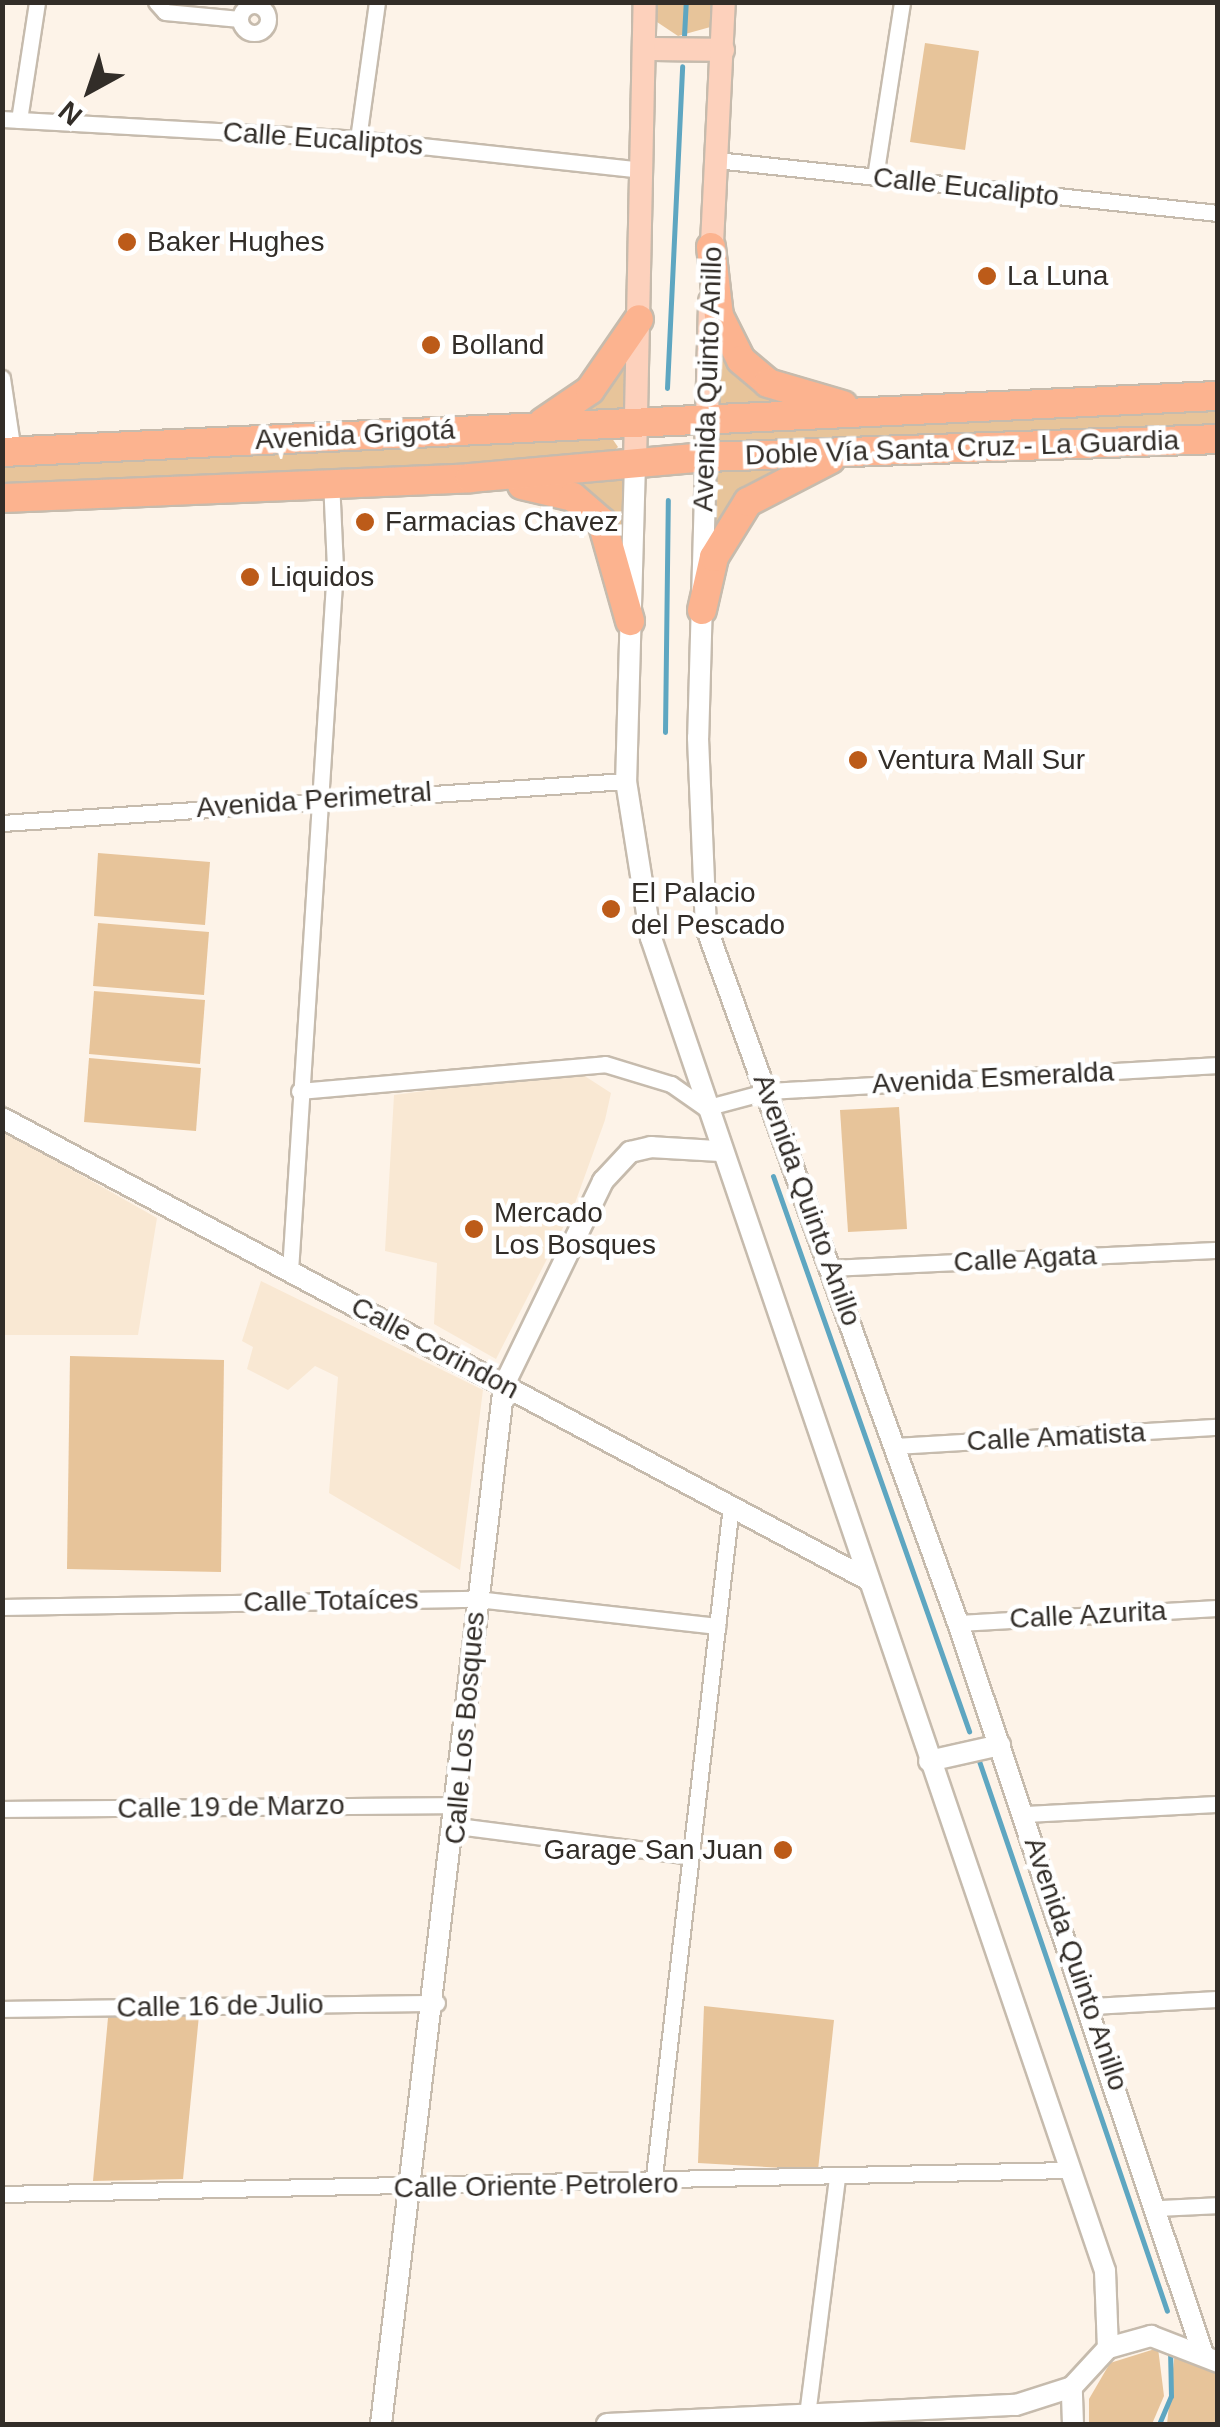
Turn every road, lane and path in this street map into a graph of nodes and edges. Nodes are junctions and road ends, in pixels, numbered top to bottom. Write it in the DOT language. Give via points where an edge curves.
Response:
graph roads {
  1 [pos="37,2"];
  2 [pos="156,2"];
  3 [pos="377,2"];
  4 [pos="645,2"];
  5 [pos="724,2"];
  6 [pos="902,2"];
  7 [pos="240,20"];
  8 [pos="645,49"];
  9 [pos="723,50"];
  10 [pos="11,120"];
  11 [pos="358,138"];
  12 [pos="716,160"];
  13 [pos="642,170"];
  14 [pos="875,177"];
  15 [pos="1218,213"];
  16 [pos="712,247"];
  17 [pos="639,319"];
  18 [pos="2,378"];
  19 [pos="1216,394"];
  20 [pos="864,410"];
  21 [pos="707,421"];
  22 [pos="636,422"];
  23 [pos="541,424"];
  24 [pos="1218,439"];
  25 [pos="8,452"];
  26 [pos="850,452"];
  27 [pos="706,457"];
  28 [pos="635,463"];
  29 [pos="470,478"];
  30 [pos="331,479"];
  31 [pos="2,498"];
  32 [pos="702,610"];
  33 [pos="630,621"];
  34 [pos="626,781"];
  35 [pos="314,799"];
  36 [pos="2,823"];
  37 [pos="1218,1065"];
  38 [pos="300,1091"];
  39 [pos="770,1091"];
  40 [pos="704,1108"];
  41 [pos="2,1118"];
  42 [pos="719,1150"];
  43 [pos="1218,1250"];
  44 [pos="832,1268"];
  45 [pos="290,1271"];
  46 [pos="504,1385"];
  47 [pos="1218,1428"];
  48 [pos="894,1446"];
  49 [pos="731,1506"];
  50 [pos="867,1578"];
  51 [pos="477,1599"];
  52 [pos="2,1607"];
  53 [pos="1218,1608"];
  54 [pos="958,1623"];
  55 [pos="717,1626"];
  56 [pos="1000,1745"];
  57 [pos="930,1760"];
  58 [pos="1218,1804"];
  59 [pos="2,1810"];
  60 [pos="1024,1814"];
  61 [pos="458,1815"];
  62 [pos="690,1856"];
  63 [pos="1218,1999"];
  64 [pos="437,2004"];
  65 [pos="1091,2006"];
  66 [pos="2,2009"];
  67 [pos="1070,2170"];
  68 [pos="837,2178"];
  69 [pos="653,2185"];
  70 [pos="415,2188"];
  71 [pos="2,2194"];
  72 [pos="1218,2205"];
  73 [pos="1159,2208"];
  74 [pos="1108,2348"];
  75 [pos="1210,2356"];
  76 [pos="1072,2386"];
  77 [pos="807,2416"];
  78 [pos="381,2424"];
  79 [pos="606,2424"];
  80 [pos="1072,2424"];
  1 -- 10 [label="street"];
  2 -- 7 [label="street" via="166,12"];
  3 -- 11 [label="street"];
  4 -- 8 [label="main road"];
  5 -- 9 [label="main road, Avenida Quinto Anillo"];
  6 -- 14 [label="street"];
  8 -- 9 [label="main road"];
  8 -- 13 [label="main road"];
  9 -- 12 [label="main road, Avenida Quinto Anillo"];
  10 -- 11 [label="street, Calle Eucaliptos"];
  11 -- 13 [label="street, Calle Eucaliptos"];
  12 -- 14 [label="street, Calle Eucalipto"];
  12 -- 16 [label="main road, Avenida Quinto Anillo"];
  13 -- 17 [label="main road"];
  14 -- 15 [label="street, Calle Eucalipto"];
  16 -- 20 [label="highway" via="719,316 741,360 787,392"];
  16 -- 21 [label="main road, Avenida Quinto Anillo"];
  17 -- 22 [label="main road"];
  17 -- 23 [label="highway" via="590,390"];
  18 -- 25 [label="street"];
  19 -- 20 [label="highway, Doble Vía Santa Cruz - La Guardia"];
  20 -- 21 [label="highway, Doble Vía Santa Cruz - La Guardia"];
  21 -- 22 [label="highway, Avenida Grigotá"];
  21 -- 27 [label="main road, Avenida Quinto Anillo"];
  22 -- 23 [label="highway, Avenida Grigotá"];
  22 -- 28 [label="main road"];
  23 -- 25 [label="highway, Avenida Grigotá"];
  24 -- 26 [label="highway, Doble Vía Santa Cruz - La Guardia"];
  26 -- 27 [label="highway, Doble Vía Santa Cruz - La Guardia"];
  26 -- 32 [label="highway" via="748,502 714,556"];
  27 -- 28 [label="highway, Avenida Grigotá"];
  27 -- 32 [label="main road, Avenida Quinto Anillo"];
  28 -- 29 [label="highway, Avenida Grigotá"];
  28 -- 33 [label="main road"];
  29 -- 30 [label="highway, Avenida Grigotá"];
  29 -- 33 [label="highway" via="557,490 592,509 612,539"];
  30 -- 31 [label="highway, Avenida Grigotá"];
  30 -- 35 [label="street" via="334,568"];
  32 -- 39 [label="main road, Avenida Quinto Anillo" via="698,880 706,927"];
  33 -- 34 [label="main road"];
  34 -- 35 [label="street, Avenida Perimetral"];
  34 -- 40 [label="main road" via="640,893"];
  35 -- 36 [label="street, Avenida Perimetral"];
  35 -- 38 [label="street"];
  37 -- 39 [label="street, Avenida Esmeralda"];
  38 -- 40 [label="street" via="605,1064 671,1084"];
  38 -- 45 [label="street"];
  39 -- 40 [label="street"];
  39 -- 44 [label="main road, Avenida Quinto Anillo"];
  40 -- 42 [label="main road"];
  41 -- 45 [label="main road, Calle Corindon"];
  42 -- 46 [label="main road, Calle Los Bosques" via="630,1152 603,1181"];
  42 -- 50 [label="main road"];
  43 -- 44 [label="street, Calle Agata"];
  44 -- 48 [label="main road, Avenida Quinto Anillo"];
  45 -- 46 [label="main road, Calle Corindon"];
  46 -- 49 [label="main road, Calle Corindon"];
  46 -- 51 [label="main road, Calle Los Bosques"];
  47 -- 48 [label="street, Calle Amatista"];
  48 -- 54 [label="main road, Avenida Quinto Anillo"];
  49 -- 50 [label="main road, Calle Corindon"];
  49 -- 55 [label="street"];
  50 -- 57 [label="main road"];
  51 -- 52 [label="street, Calle Totaíces"];
  51 -- 55 [label="street, Calle Totaíces"];
  51 -- 61 [label="main road, Calle Los Bosques"];
  53 -- 54 [label="street, Calle Azurita"];
  54 -- 56 [label="main road, Avenida Quinto Anillo"];
  55 -- 62 [label="street"];
  56 -- 57 [label="main road"];
  56 -- 60 [label="main road, Avenida Quinto Anillo"];
  57 -- 67 [label="main road"];
  58 -- 60 [label="street"];
  59 -- 61 [label="street, Calle 19 de Marzo"];
  60 -- 65 [label="main road, Avenida Quinto Anillo"];
  61 -- 62 [label="street, Calle 19 de Marzo"];
  61 -- 64 [label="main road, Calle Los Bosques"];
  62 -- 69 [label="street"];
  63 -- 65 [label="street"];
  64 -- 66 [label="street, Calle 16 de Julio"];
  64 -- 70 [label="main road, Calle Los Bosques"];
  65 -- 73 [label="main road, Avenida Quinto Anillo"];
  67 -- 68 [label="street, Calle Oriente Petrolero"];
  67 -- 74 [label="main road" via="1113,2308"];
  68 -- 69 [label="street, Calle Oriente Petrolero"];
  68 -- 77 [label="street"];
  69 -- 70 [label="street, Calle Oriente Petrolero"];
  70 -- 71 [label="street, Calle Oriente Petrolero"];
  70 -- 78 [label="main road, Calle Los Bosques"];
  72 -- 73 [label="street"];
  73 -- 75 [label="main road, Avenida Quinto Anillo"];
  74 -- 75 [label="main road" via="1152,2336"];
  74 -- 76 [label="main road"];
  76 -- 77 [label="main road" via="1016,2405"];
  76 -- 80 [label="main road"];
  77 -- 79 [label="main road"];
}
